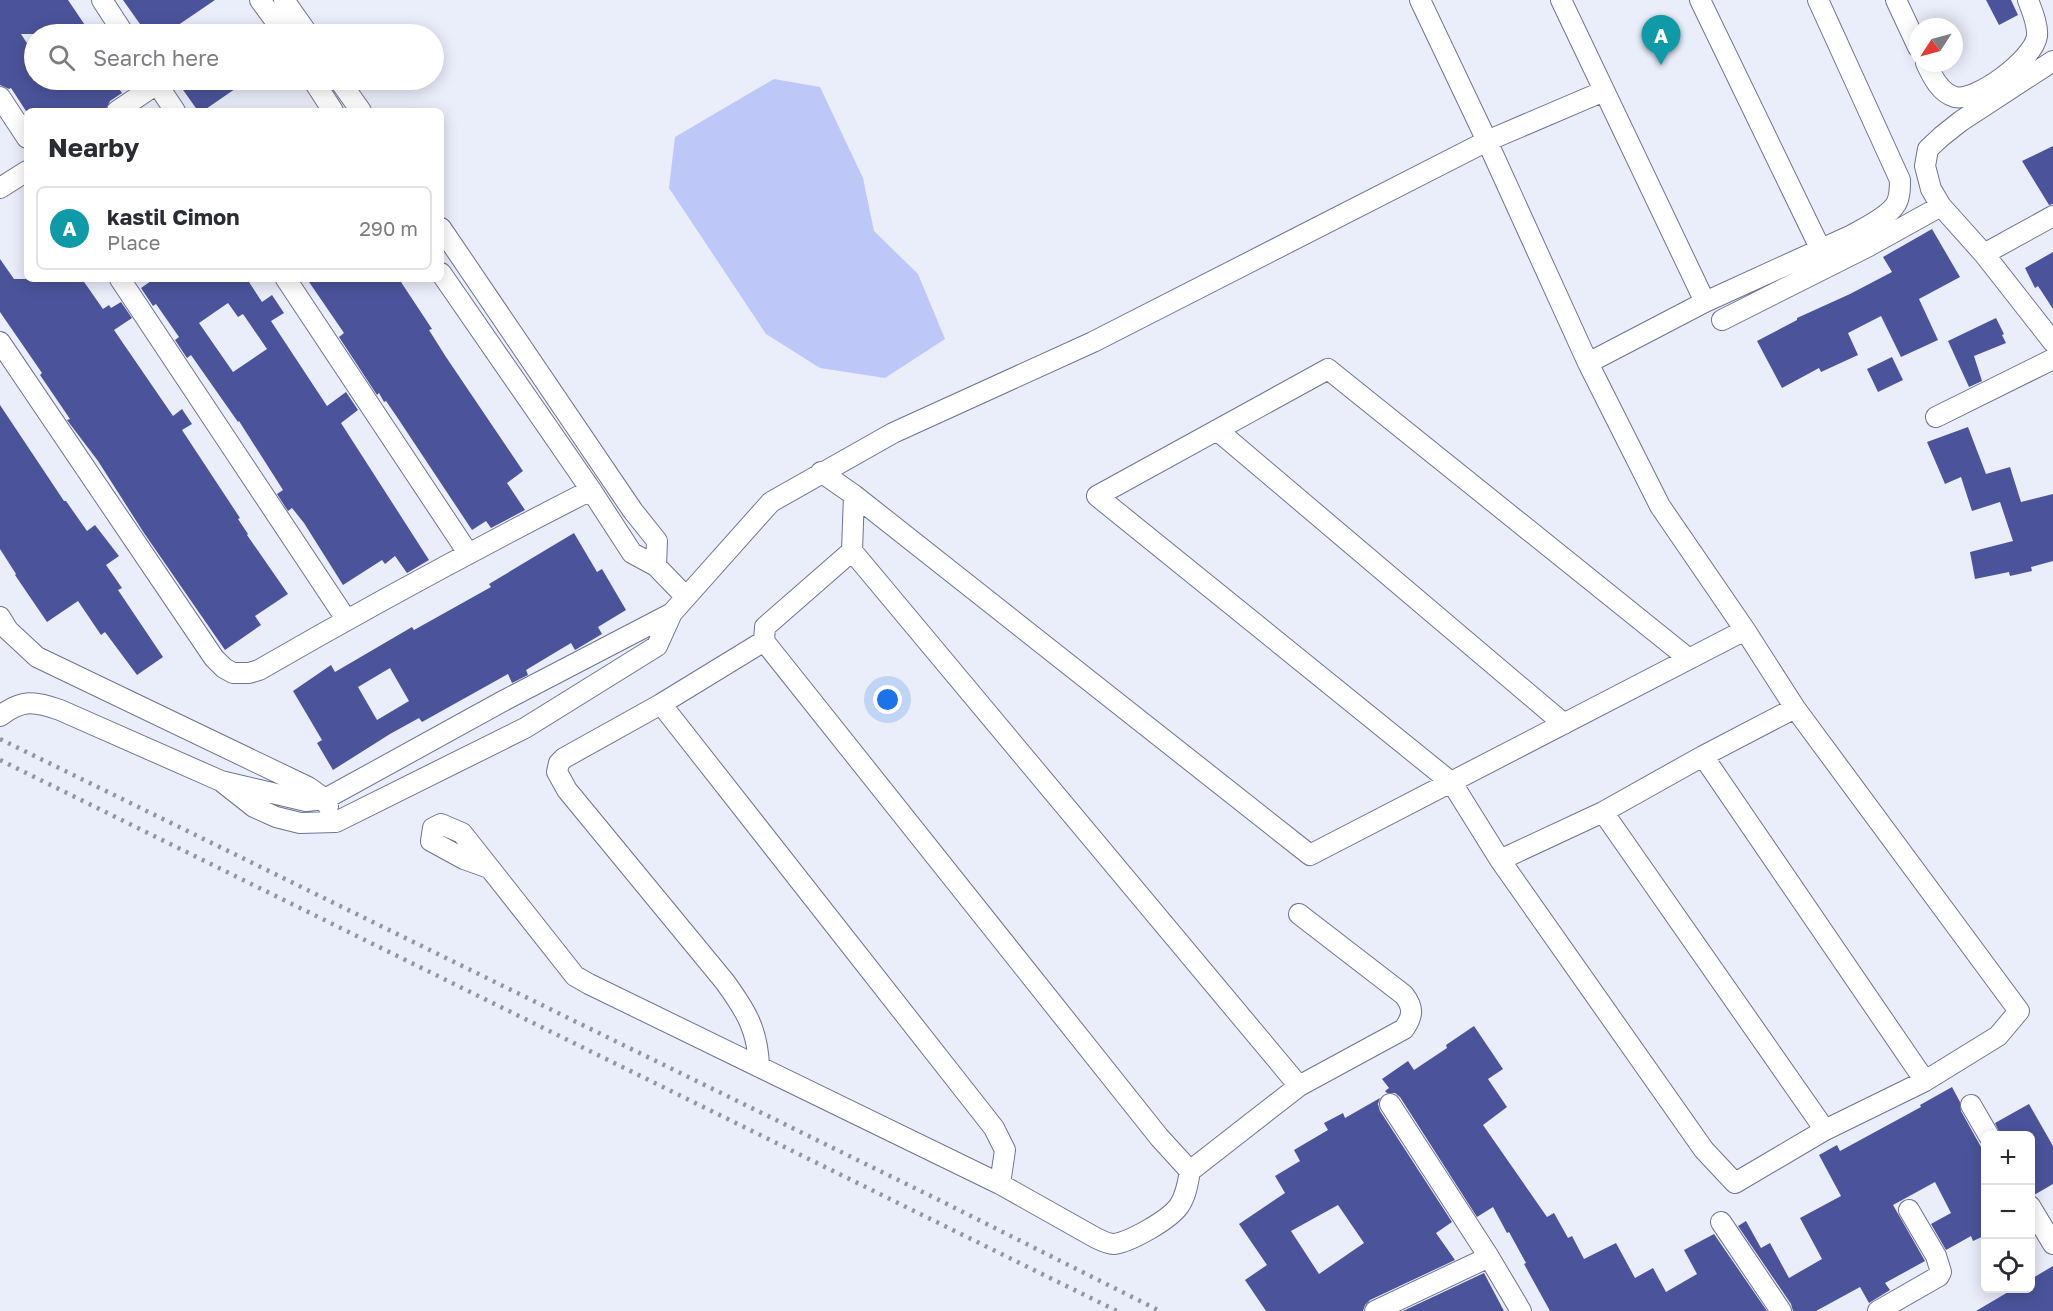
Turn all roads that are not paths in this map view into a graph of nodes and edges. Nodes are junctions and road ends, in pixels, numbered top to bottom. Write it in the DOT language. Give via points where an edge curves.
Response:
graph roads {
  1 [pos="102,0"];
  2 [pos="260,0"];
  3 [pos="284,0"];
  4 [pos="1420,0"];
  5 [pos="1561,0"];
  6 [pos="1700,0"];
  7 [pos="1818,0"];
  8 [pos="1896,0"];
  9 [pos="2028,0"];
  10 [pos="118,24"];
  11 [pos="278,24"];
  12 [pos="301,24"];
  13 [pos="1909,28"];
  14 [pos="2053,61"];
  15 [pos="1931,72"];
  16 [pos="145,90"];
  17 [pos="161,90"];
  18 [pos="319,90"];
  19 [pos="346,90"];
  20 [pos="1604,91"];
  21 [pos="0,97"];
  22 [pos="121,108"];
  23 [pos="173,108"];
  24 [pos="331,108"];
  25 [pos="359,108"];
  26 [pos="24,133"];
  27 [pos="1487,141"];
  28 [pos="24,173"];
  29 [pos="0,188"];
  30 [pos="1941,206"];
  31 [pos="2053,216"];
  32 [pos="444,232"];
  33 [pos="1821,250"];
  34 [pos="1984,254"];
  35 [pos="444,277"];
  36 [pos="122,282"];
  37 [pos="288,282"];
  38 [pos="1705,302"];
  39 [pos="1722,320"];
  40 [pos="0,342"];
  41 [pos="2053,342"];
  42 [pos="2053,359"];
  43 [pos="1588,363"];
  44 [pos="538,372"];
  45 [pos="517,381"];
  46 [pos="1936,417"];
  47 [pos="1217,430"];
  48 [pos="821,472"];
  49 [pos="591,490"];
  50 [pos="854,495"];
  51 [pos="852,551"];
  52 [pos="468,553"];
  53 [pos="656,566"];
  54 [pos="686,597"];
  55 [pos="672,613"];
  56 [pos="346,619"];
  57 [pos="3,627"];
  58 [pos="1745,630"];
  59 [pos="764,642"];
  60 [pos="1689,659"];
  61 [pos="505,700"];
  62 [pos="661,704"];
  63 [pos="1796,708"];
  64 [pos="0,716"];
  65 [pos="1564,724"];
  66 [pos="525,728"];
  67 [pos="1703,756"];
  68 [pos="221,782"];
  69 [pos="1452,783"];
  70 [pos="325,799"];
  71 [pos="1603,812"];
  72 [pos="336,822"];
  73 [pos="1500,860"];
  74 [pos="489,868"];
  75 [pos="1299,914"];
  76 [pos="759,1067"];
  77 [pos="1925,1081"];
  78 [pos="1299,1086"];
  79 [pos="1390,1104"];
  80 [pos="1971,1105"];
  81 [pos="1825,1130"];
  82 [pos="1986,1131"];
  83 [pos="1191,1171"];
  84 [pos="1000,1184"];
  85 [pos="1909,1210"];
  86 [pos="2035,1213"];
  87 [pos="1720,1222"];
  88 [pos="2053,1244"];
  89 [pos="1489,1257"];
  90 [pos="1911,1303"];
  91 [pos="1375,1311"];
  92 [pos="1521,1311"];
  93 [pos="1781,1311"];
  94 [pos="1878,1311"];
  1 -- 10 [label="street"];
  2 -- 11 [label="street"];
  3 -- 12 [label="street"];
  4 -- 27 [label="street"];
  5 -- 20 [label="street"];
  6 -- 33 [label="street"];
  7 -- 33 [label="street" via="1900,180 1895,205 1872,223"];
  8 -- 13 [label="street"];
  9 -- 15 [label="street" via="2037,37 2026,57 2010,73 1961,97 1942,90"];
  14 -- 30 [label="street" via="1961,121 1928,149 1925,166"];
  16 -- 22 [label="street"];
  17 -- 23 [label="street"];
  18 -- 24 [label="street"];
  19 -- 25 [label="street"];
  20 -- 27 [label="street"];
  20 -- 38 [label="street"];
  21 -- 26 [label="street"];
  27 -- 43 [label="street"];
  27 -- 48 [label="street" via="1093,342 893,433"];
  28 -- 29 [label="street"];
  30 -- 34 [label="street"];
  30 -- 39 [label="street"];
  31 -- 34 [label="street"];
  32 -- 44 [label="street"];
  33 -- 38 [label="street"];
  34 -- 41 [label="street"];
  35 -- 45 [label="street"];
  36 -- 56 [label="street"];
  37 -- 52 [label="street"];
  38 -- 43 [label="street"];
  40 -- 56 [label="street" via="224,668 240,674 258,670"];
  42 -- 46 [label="street"];
  43 -- 58 [label="street" via="1660,506"];
  44 -- 45 [label="street"];
  44 -- 53 [label="street" via="657,541"];
  45 -- 49 [label="street"];
  47 -- 60 [label="street" via="1328,369"];
  47 -- 65 [label="street"];
  47 -- 69 [label="street" via="1097,496"];
  48 -- 50 [label="street"];
  48 -- 54 [label="street" via="771,502"];
  49 -- 52 [label="street"];
  49 -- 53 [label="street" via="632,553"];
  50 -- 51 [label="street"];
  50 -- 69 [label="street" via="1310,855"];
  51 -- 59 [label="street" via="765,627"];
  51 -- 78 [label="street"];
  52 -- 56 [label="street"];
  53 -- 54 [label="street"];
  54 -- 55 [label="street"];
  55 -- 61 [label="street"];
  55 -- 66 [label="street" via="657,646"];
  57 -- 70 [label="street" via="37,657 309,787"];
  58 -- 60 [label="street"];
  58 -- 63 [label="street"];
  59 -- 62 [label="street"];
  59 -- 83 [label="street" via="1159,1137"];
  60 -- 65 [label="street"];
  61 -- 66 [label="street"];
  61 -- 70 [label="street"];
  62 -- 76 [label="street" via="564,758 557,768 559,777 742,1005 759,1046"];
  62 -- 84 [label="street" via="994,1128 1005,1150"];
  63 -- 67 [label="street"];
  63 -- 77 [label="street" via="2019,1011 1998,1036"];
  64 -- 68 [label="street" via="23,703 39,703"];
  65 -- 69 [label="street"];
  66 -- 72 [label="street"];
  67 -- 71 [label="street"];
  67 -- 77 [label="street"];
  68 -- 70 [label="street" via="306,801"];
  68 -- 72 [label="street" via="254,807 276,817 300,823"];
  69 -- 73 [label="street"];
  70 -- 72 [label="street"];
  71 -- 73 [label="street"];
  71 -- 81 [label="street"];
  73 -- 81 [label="street" via="1704,1150 1735,1183"];
  74 -- 76 [label="street" via="575,976"];
  75 -- 78 [label="street" via="1404,995 1412,1009 1404,1029"];
  76 -- 84 [label="street"];
  77 -- 81 [label="street"];
  78 -- 83 [label="street"];
  79 -- 89 [label="street"];
  80 -- 82 [label="street"];
  83 -- 84 [label="street" via="1179,1206 1169,1216 1111,1244"];
  85 -- 90 [label="street" via="1941,1272"];
  86 -- 88 [label="street"];
  87 -- 93 [label="street"];
  89 -- 91 [label="street"];
  89 -- 92 [label="street"];
  90 -- 94 [label="street"];
}
